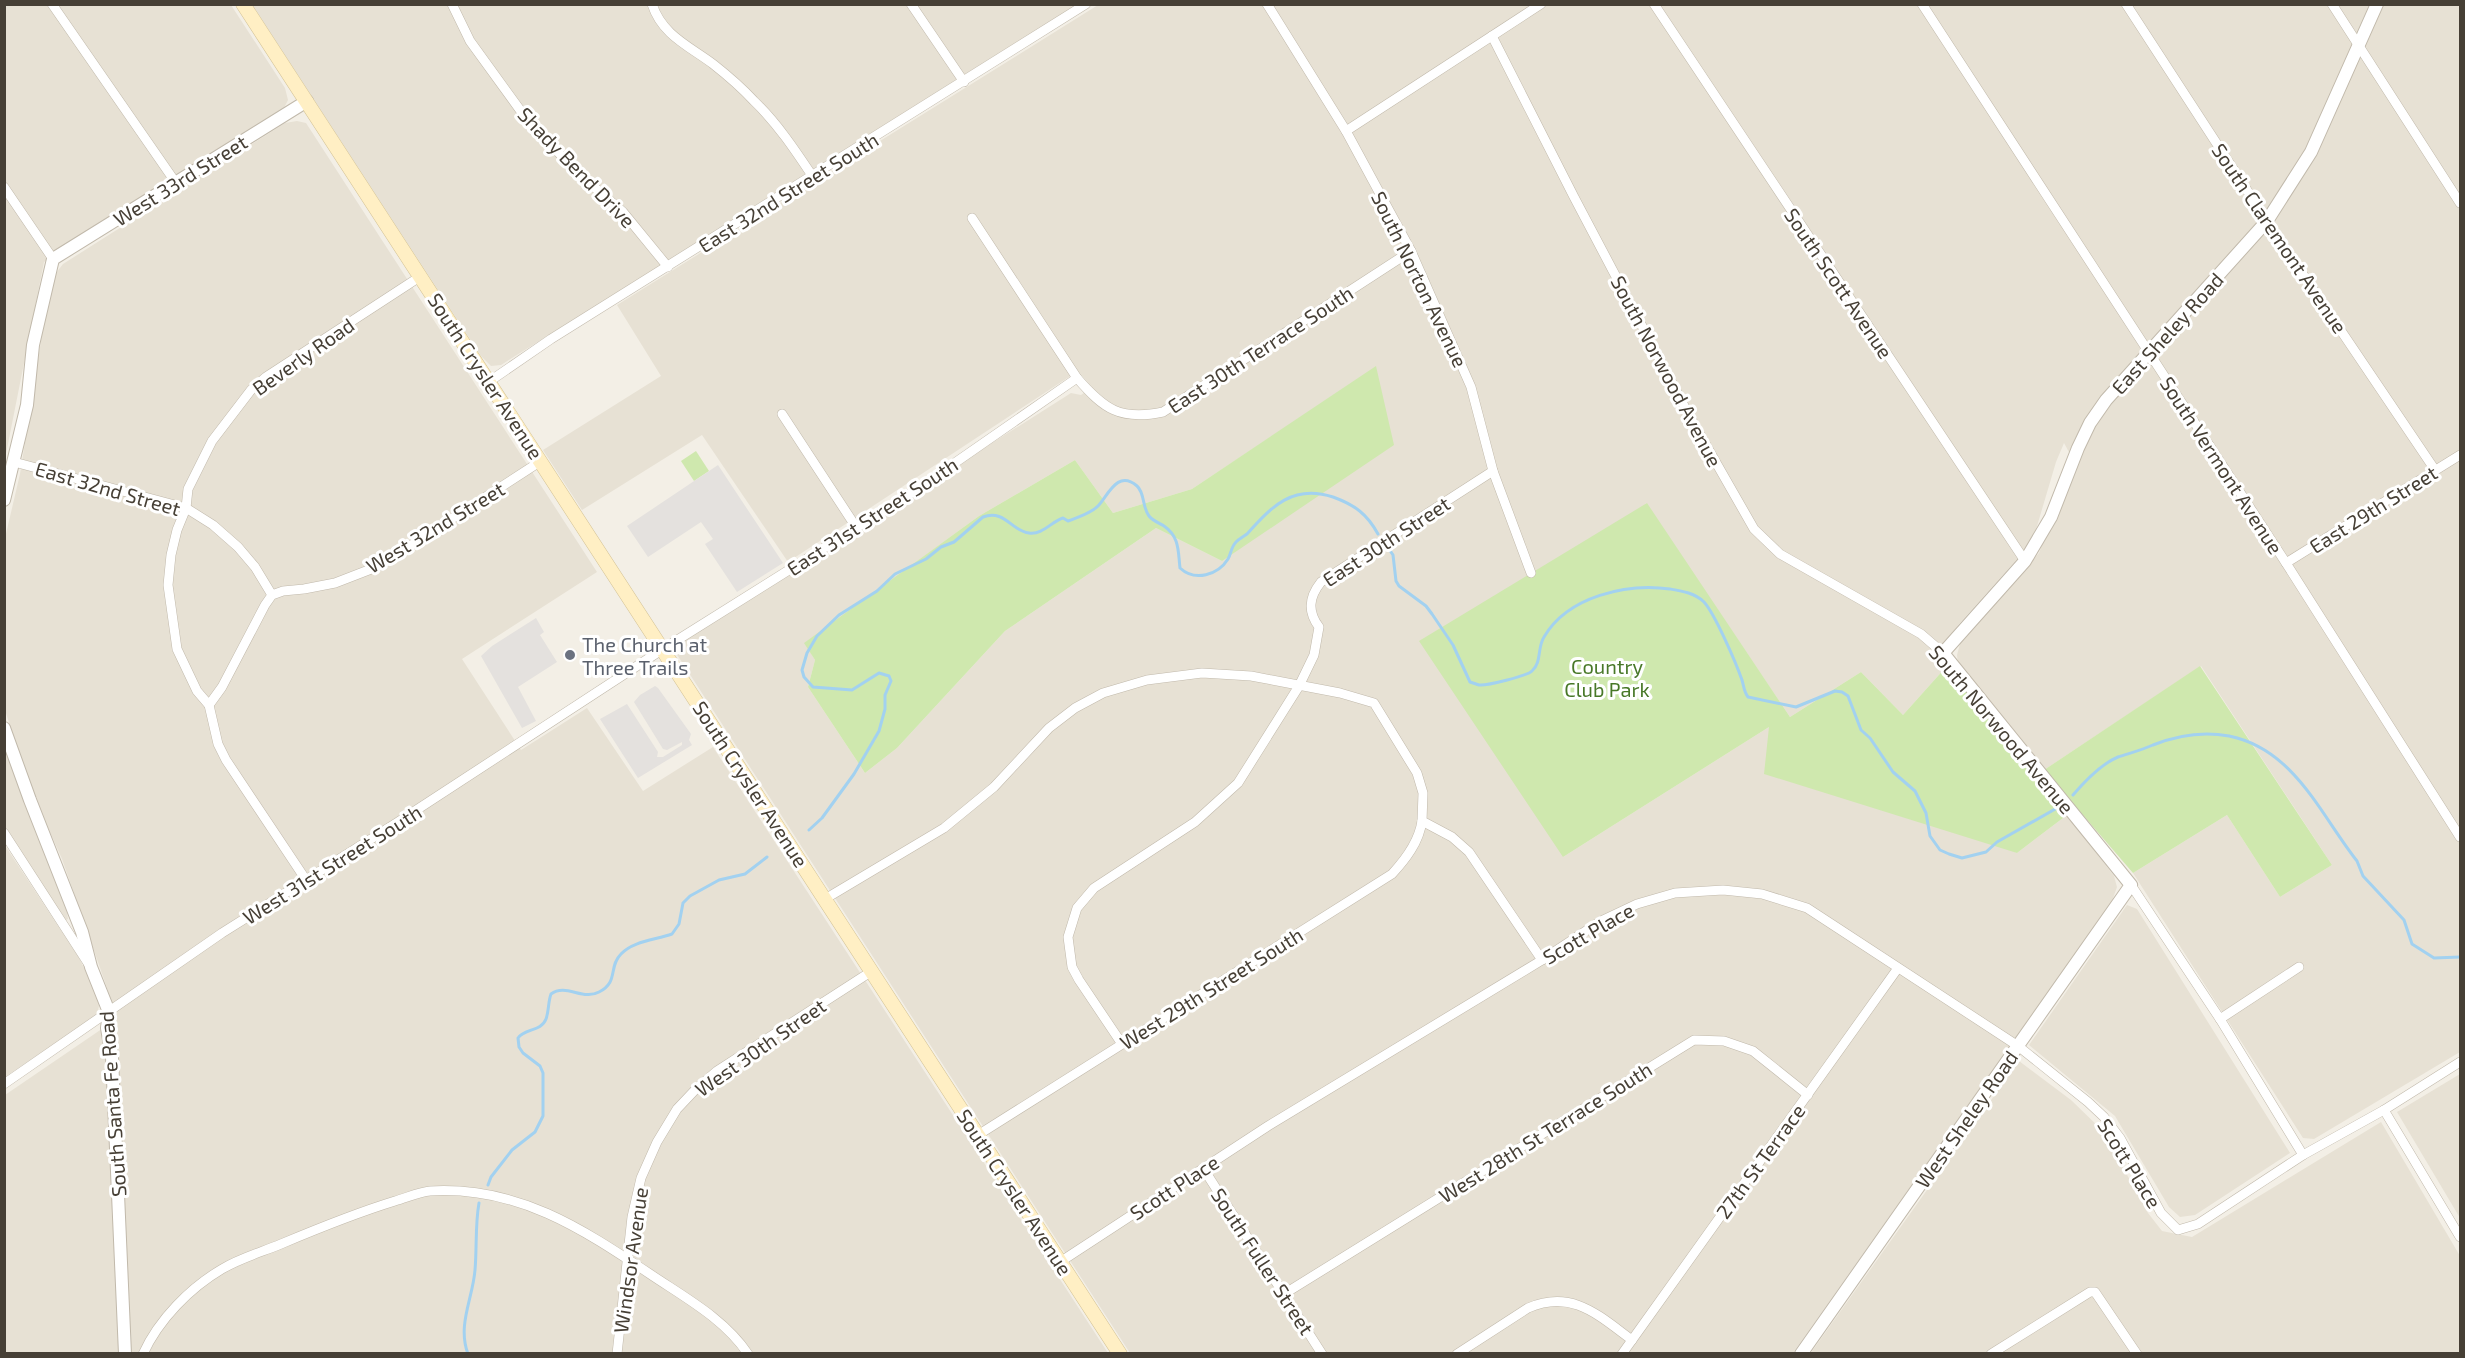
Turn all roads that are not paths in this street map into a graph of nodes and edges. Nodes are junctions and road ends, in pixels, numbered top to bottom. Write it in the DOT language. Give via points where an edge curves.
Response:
graph roads {
  1 [pos="52,4"];
  2 [pos="243,4"];
  3 [pos="452,4"];
  4 [pos="652,4"];
  5 [pos="911,4"];
  6 [pos="1086,4"];
  7 [pos="1267,4"];
  8 [pos="1541,4"];
  9 [pos="1654,4"];
  10 [pos="1922,4"];
  11 [pos="2126,4"];
  12 [pos="2332,4"];
  13 [pos="2377,4"];
  14 [pos="1492,36"];
  15 [pos="2359,45"];
  16 [pos="964,82"];
  17 [pos="307,101"];
  18 [pos="1346,131"];
  19 [pos="813,177"];
  20 [pos="176,183"];
  21 [pos="6,191"];
  22 [pos="2460,202"];
  23 [pos="972,218"];
  24 [pos="2267,221"];
  25 [pos="1411,251"];
  26 [pos="54,259"];
  27 [pos="668,267"];
  28 [pos="421,276"];
  29 [pos="2149,353"];
  30 [pos="1077,378"];
  31 [pos="489,381"];
  32 [pos="782,414"];
  33 [pos="2460,455"];
  34 [pos="541,461"];
  35 [pos="14,462"];
  36 [pos="2435,470"];
  37 [pos="1493,471"];
  38 [pos="4,500"];
  39 [pos="186,508"];
  40 [pos="856,527"];
  41 [pos="2025,561"];
  42 [pos="2286,563"];
  43 [pos="1531,573"];
  44 [pos="272,595"];
  45 [pos="663,649"];
  46 [pos="1943,653"];
  47 [pos="1299,686"];
  48 [pos="209,705"];
  49 [pos="4,728"];
  50 [pos="1422,820"];
  51 [pos="4,833"];
  52 [pos="2460,837"];
  53 [pos="306,880"];
  54 [pos="2131,885"];
  55 [pos="825,899"];
  56 [pos="1542,960"];
  57 [pos="91,967"];
  58 [pos="1898,968"];
  59 [pos="2299,968"];
  60 [pos="872,971"];
  61 [pos="109,1012"];
  62 [pos="2220,1019"];
  63 [pos="1122,1044"];
  64 [pos="2018,1046"];
  65 [pos="2460,1062"];
  66 [pos="4,1084"];
  67 [pos="1808,1095"];
  68 [pos="2384,1110"];
  69 [pos="661,1135"];
  70 [pos="978,1135"];
  71 [pos="2303,1155"];
  72 [pos="1203,1168"];
  73 [pos="2460,1237"];
  74 [pos="629,1260"];
  75 [pos="1060,1262"];
  76 [pos="1284,1294"];
  77 [pos="1632,1340"];
  78 [pos="125,1353"];
  79 [pos="143,1353"];
  80 [pos="617,1353"];
  81 [pos="748,1353"];
  82 [pos="1120,1353"];
  83 [pos="1322,1353"];
  84 [pos="1457,1353"];
  85 [pos="1622,1353"];
  86 [pos="1801,1353"];
  87 [pos="1991,1353"];
  88 [pos="2137,1353"];
  1 -- 20 [label="street"];
  2 -- 17 [label="main road, South Crysler Avenue"];
  3 -- 27 [label="street, Shady Bend Drive" via="470,41 528,121 623,212"];
  4 -- 19 [label="street" via="657,19 670,34 755,101 787,137"];
  5 -- 16 [label="street"];
  6 -- 16 [label="street, East 32nd Street South"];
  7 -- 18 [label="street, South Norton Avenue"];
  8 -- 14 [label="street"];
  9 -- 41 [label="street, South Scott Avenue"];
  10 -- 29 [label="street, South Vermont Avenue"];
  11 -- 24 [label="street, South Claremont Avenue"];
  12 -- 15 [label="street"];
  13 -- 15 [label="street, East Sheley Road"];
  14 -- 18 [label="street"];
  14 -- 46 [label="street, South Norwood Avenue" via="1690,417 1754,528 1780,554 1921,634"];
  15 -- 22 [label="street"];
  15 -- 24 [label="street, East Sheley Road" via="2311,152"];
  16 -- 19 [label="street, East 32nd Street South"];
  17 -- 20 [label="street, West 33rd Street"];
  17 -- 28 [label="main road, South Crysler Avenue"];
  18 -- 25 [label="street, South Norton Avenue"];
  19 -- 27 [label="street, East 32nd Street South"];
  20 -- 26 [label="street, West 33rd Street"];
  21 -- 26 [label="street"];
  23 -- 30 [label="street, East 30th Terrace South"];
  24 -- 29 [label="street, East Sheley Road"];
  24 -- 36 [label="street, South Claremont Avenue"];
  25 -- 30 [label="street, East 30th Terrace South" via="1162,412 1143,416 1115,412 1096,401"];
  25 -- 37 [label="street, South Norton Avenue" via="1471,387"];
  26 -- 35 [label="street" via="33,345 27,405"];
  27 -- 31 [label="street, East 32nd Street South"];
  28 -- 31 [label="main road, South Crysler Avenue"];
  28 -- 39 [label="street, Beverly Road" via="251,390 212,441 188,489"];
  29 -- 41 [label="street, East Sheley Road" via="2090,423 2051,517"];
  29 -- 42 [label="street, South Vermont Avenue"];
  30 -- 40 [label="street, East 31st Street South"];
  31 -- 34 [label="main road, South Crysler Avenue"];
  32 -- 40 [label="street"];
  33 -- 36 [label="street, East 29th Street"];
  34 -- 44 [label="street, West 32nd Street" via="379,566 335,583"];
  34 -- 45 [label="main road, South Crysler Avenue"];
  35 -- 38 [label="street"];
  35 -- 39 [label="street, East 32nd Street"];
  36 -- 42 [label="street, East 29th Street"];
  37 -- 43 [label="street, South Norton Avenue"];
  37 -- 47 [label="street, East 30th Street" via="1321,582 1312,593 1310,606 1319,627 1314,655"];
  39 -- 44 [label="street, East 32nd Street" via="238,547"];
  39 -- 48 [label="street, Beverly Road" via="171,555 168,585 177,649 197,691"];
  40 -- 45 [label="street, East 31st Street South"];
  41 -- 46 [label="street, East Sheley Road"];
  42 -- 52 [label="street, South Vermont Avenue"];
  44 -- 48 [label="street"];
  45 -- 53 [label="street, West 31st Street South"];
  45 -- 55 [label="main road, South Crysler Avenue"];
  46 -- 54 [label="street, South Norwood Avenue"];
  47 -- 50 [label="street, West 29th Street South" via="1374,704 1417,773 1423,793"];
  47 -- 55 [label="street" via="1251,676 1202,673 1147,680 1103,693 1074,708 1049,728 994,787 944,828"];
  47 -- 63 [label="street" via="1229,793 1195,822 1094,888 1077,908 1068,937 1072,967"];
  48 -- 53 [label="street, Beverly Road" via="226,760"];
  49 -- 57 [label="street, South Santa Fe Road" via="82,932"];
  50 -- 56 [label="street" via="1469,852"];
  50 -- 63 [label="street, West 29th Street South" via="1413,846 1392,874"];
  51 -- 57 [label="street"];
  53 -- 61 [label="street, West 31st Street South"];
  54 -- 62 [label="street, South Norwood Avenue"];
  54 -- 64 [label="street, West Sheley Road"];
  55 -- 60 [label="main road, South Crysler Avenue"];
  56 -- 58 [label="street, Scott Place" via="1601,921 1637,904 1675,893 1723,890 1762,894 1807,908"];
  56 -- 72 [label="street, Scott Place"];
  57 -- 61 [label="street, South Santa Fe Road"];
  58 -- 64 [label="street, Scott Place"];
  58 -- 67 [label="street, 27th St Terrace"];
  59 -- 62 [label="street"];
  60 -- 69 [label="street, West 30th Street" via="717,1071 677,1108"];
  60 -- 70 [label="main road, South Crysler Avenue"];
  61 -- 66 [label="street, West 31st Street South"];
  61 -- 78 [label="street, South Santa Fe Road"];
  62 -- 71 [label="street, South Norwood Avenue"];
  63 -- 70 [label="street, West 29th Street South"];
  64 -- 71 [label="street, Scott Place" via="2104,1118 2120,1138 2161,1213 2178,1230 2198,1224"];
  64 -- 86 [label="street, West Sheley Road"];
  65 -- 68 [label="street"];
  67 -- 76 [label="street, West 28th St Terrace South" via="1753,1051 1724,1041 1694,1040"];
  67 -- 77 [label="street, 27th St Terrace"];
  68 -- 71 [label="street"];
  68 -- 73 [label="street"];
  69 -- 74 [label="street, Windsor Avenue" via="641,1178 632,1217"];
  70 -- 75 [label="main road, South Crysler Avenue"];
  72 -- 75 [label="street, Scott Place"];
  72 -- 76 [label="street, South Fuller Street"];
  74 -- 79 [label="street" via="557,1216 509,1199 470,1192 428,1191 345,1217 224,1267 198,1284 167,1317"];
  74 -- 80 [label="street, Windsor Avenue"];
  74 -- 81 [label="street" via="712,1317"];
  75 -- 82 [label="main road, South Crysler Avenue"];
  76 -- 83 [label="street, South Fuller Street"];
  77 -- 84 [label="street" via="1580,1304 1557,1301 1528,1308"];
  77 -- 85 [label="street, 27th St Terrace"];
  87 -- 88 [label="street" via="2090,1292 2095,1292"];
}
